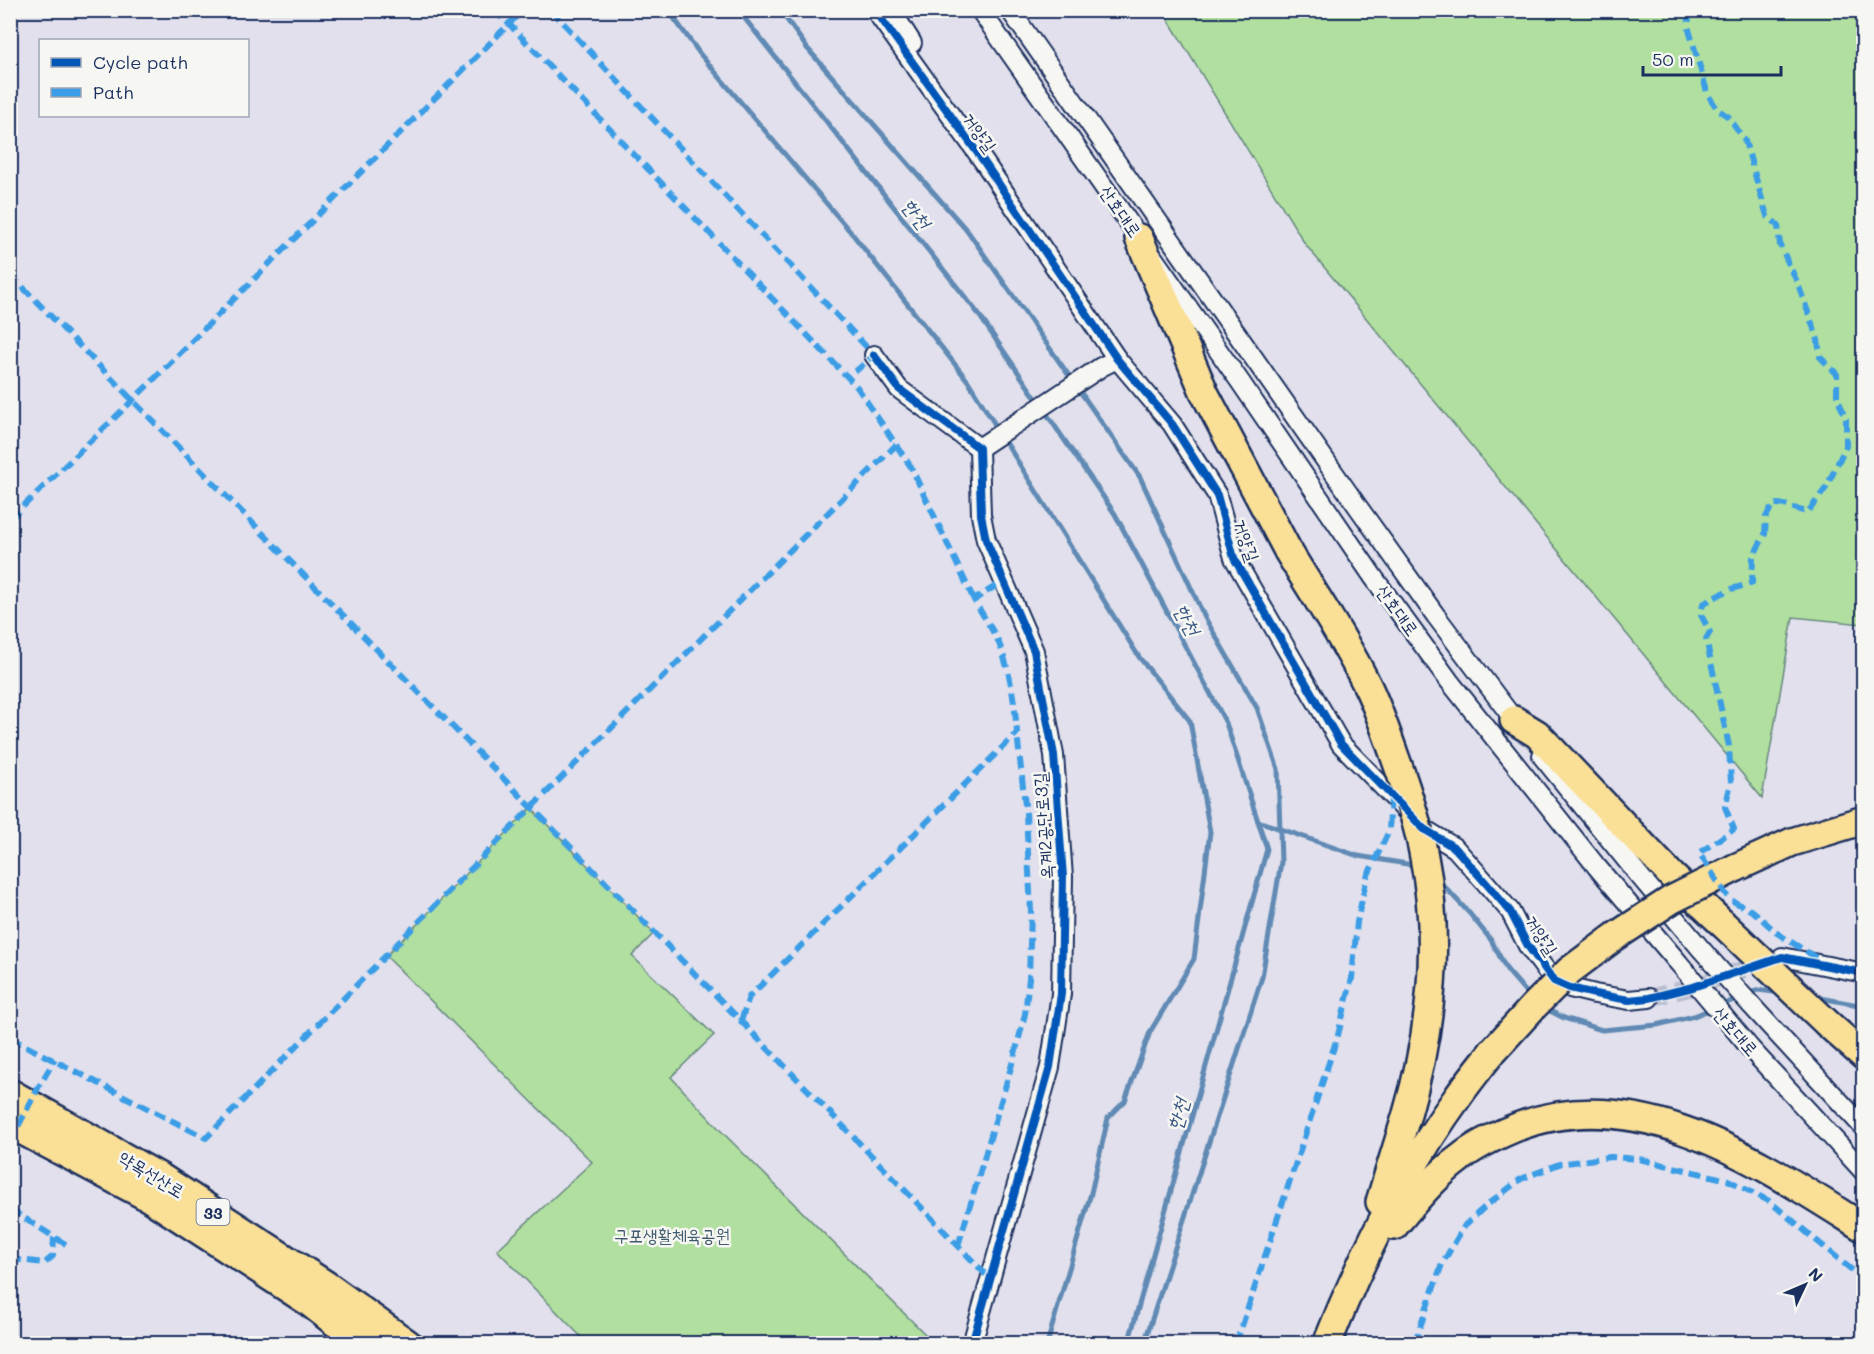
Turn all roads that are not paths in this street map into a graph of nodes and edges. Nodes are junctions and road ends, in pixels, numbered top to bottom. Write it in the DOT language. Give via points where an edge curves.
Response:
graph roads {
  1 [pos="875,10"];
  2 [pos="891,10"];
  3 [pos="980,10"];
  4 [pos="1010,10"];
  5 [pos="984,162"];
  6 [pos="1139,237"];
  7 [pos="874,355"];
  8 [pos="1109,363"];
  9 [pos="984,445"];
  10 [pos="1514,720"];
  11 [pos="1863,820"];
  12 [pos="1863,834"];
  13 [pos="1739,874"];
  14 [pos="1782,957"];
  15 [pos="1863,973"];
  16 [pos="1649,998"];
  17 [pos="1863,1056"];
  18 [pos="1497,1057"];
  19 [pos="10,1093"];
  20 [pos="10,1124"];
  21 [pos="1863,1128"];
  22 [pos="10,1135"];
  23 [pos="1863,1172"];
  24 [pos="1394,1226"];
  25 [pos="1863,1228"];
  26 [pos="222,1246"];
  27 [pos="1363,1259"];
  28 [pos="363,1344"];
  29 [pos="408,1344"];
  30 [pos="972,1344"];
  31 [pos="1327,1344"];
  32 [pos="1342,1344"];
  1 -- 5 [label="street, 거양길"];
  2 -- 5 [label="street"];
  3 -- 6 [label="street, 산호대로"];
  4 -- 10 [label="street, 산호대로" via="1352,497"];
  5 -- 8 [label="street, 거양길"];
  6 -- 23 [label="street, 산호대로, bridge" via="1450,682 1590,858 1750,1048"];
  6 -- 27 [label="highway, bridge" via="1205,394 1288,551 1369,689 1407,791 1424,858 1431,910 1430,993 1424,1049"];
  7 -- 9 [label="street" via="899,389"];
  8 -- 9 [label="street"];
  8 -- 16 [label="street, 거양길" via="1172,424 1217,495 1234,558 1341,744 1424,829 1455,848 1510,911 1528,946 1554,981 1595,994 1629,1000"];
  9 -- 30 [label="street, 옥계2공단로3길" via="981,515 986,540 1034,651 1054,755 1063,877 1061,994 1050,1067"];
  10 -- 17 [label="highway, bridge" via="1537,734 1673,877"];
  10 -- 21 [label="street, 산호대로, bridge" via="1701,949"];
  11 -- 13 [label="highway" via="1792,842"];
  12 -- 13 [label="highway"];
  13 -- 18 [label="highway, bridge" via="1671,900 1569,971 1533,1007"];
  14 -- 15 [label="street"];
  18 -- 24 [label="highway"];
  18 -- 27 [label="highway" via="1457,1098 1423,1149"];
  19 -- 29 [label="highway, 약목선산로 / 33" via="163,1179 326,1285"];
  20 -- 26 [label="highway, 약목선산로 / 33" via="148,1197"];
  22 -- 26 [label="highway"];
  24 -- 25 [label="highway" via="1426,1188 1481,1143 1539,1119 1587,1113 1632,1116 1708,1140 1789,1181"];
  24 -- 32 [label="highway"];
  26 -- 28 [label="highway, 약목선산로 / 33" via="309,1302"];
  27 -- 31 [label="highway"];
}
